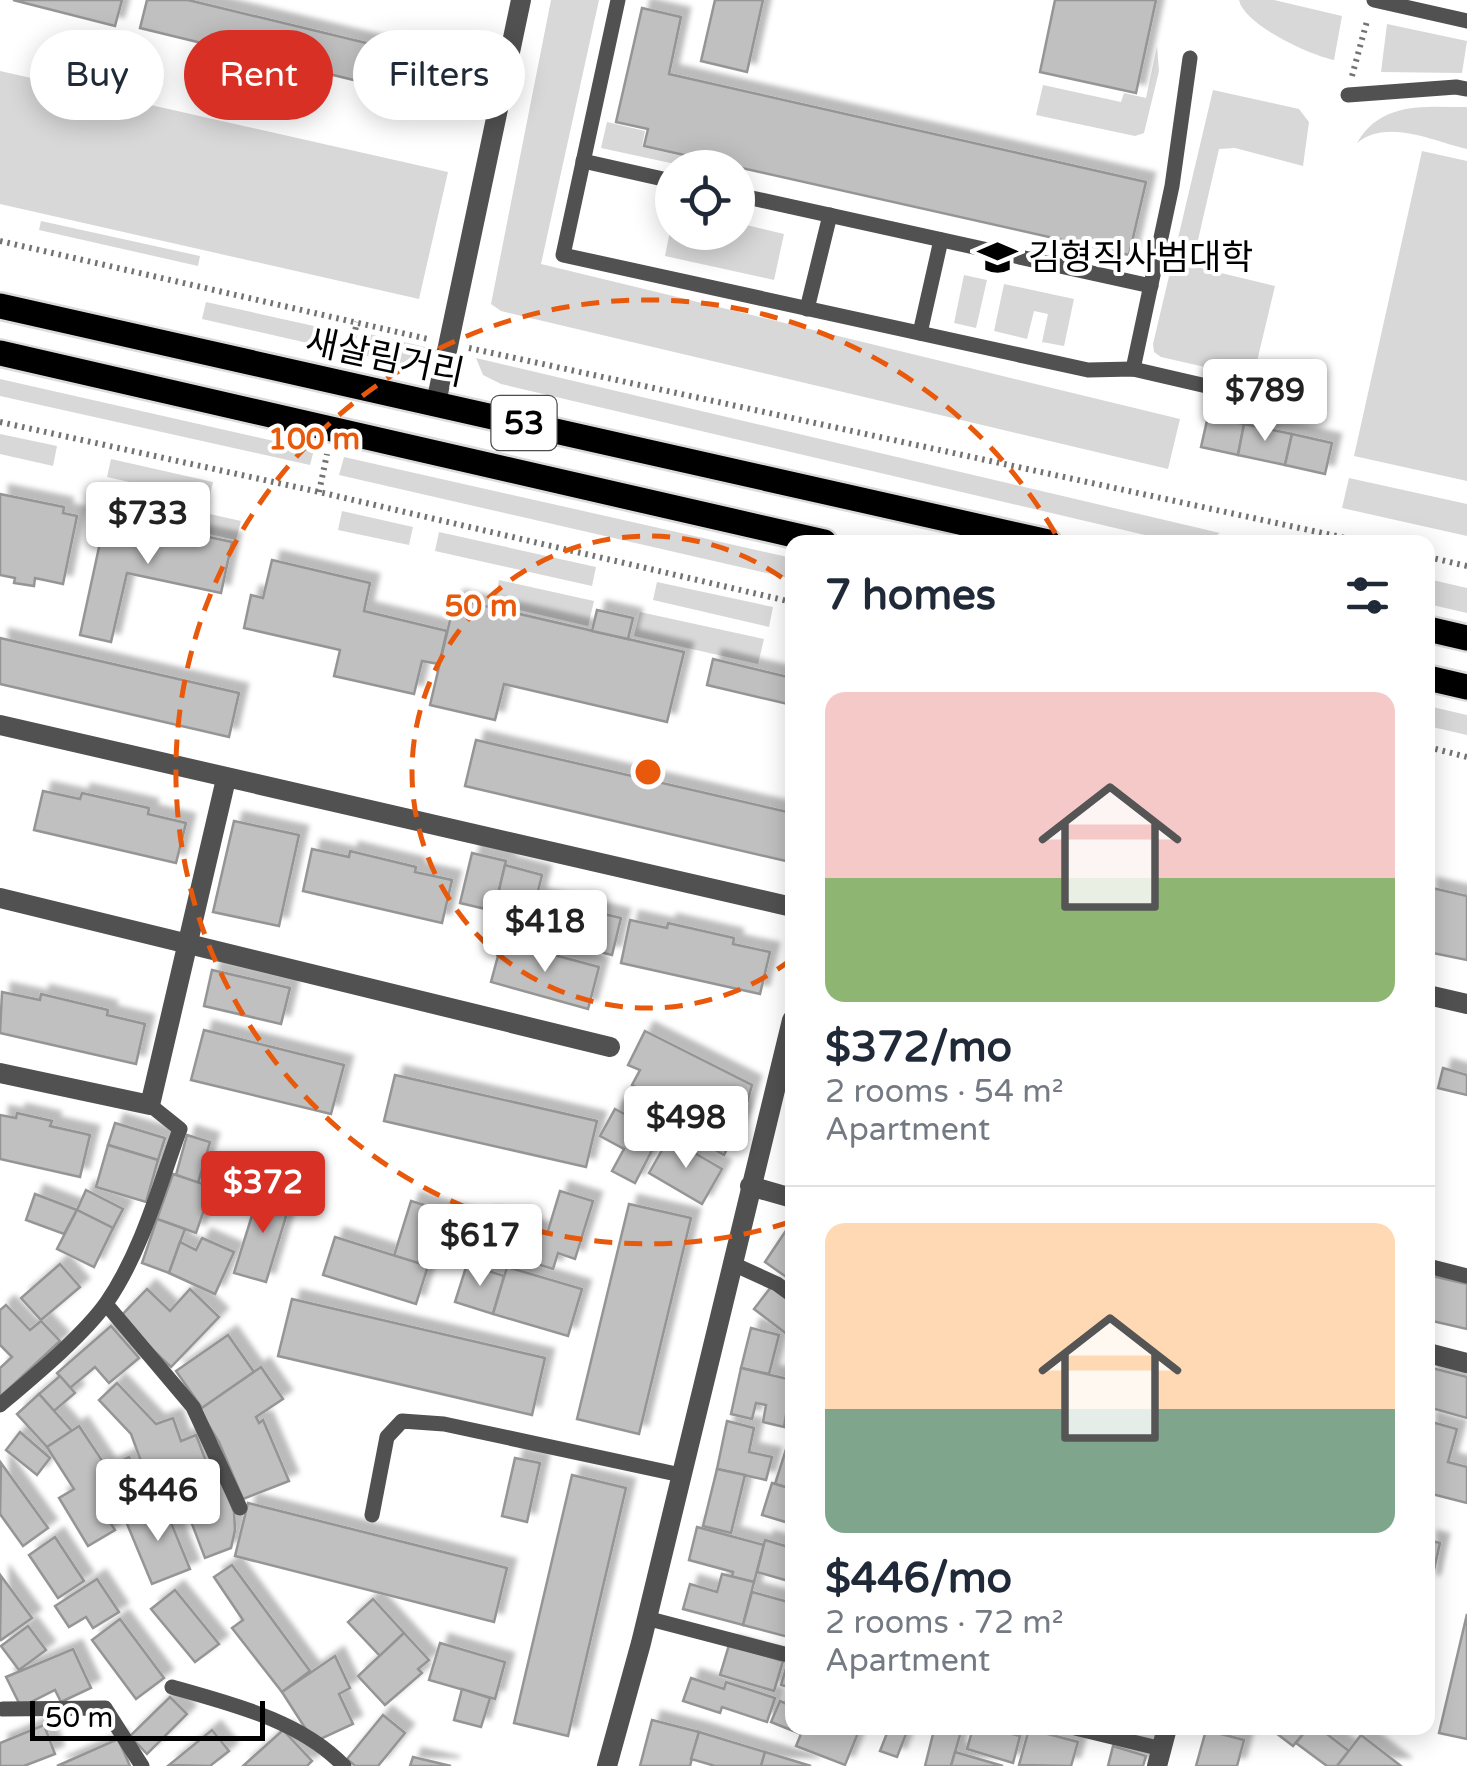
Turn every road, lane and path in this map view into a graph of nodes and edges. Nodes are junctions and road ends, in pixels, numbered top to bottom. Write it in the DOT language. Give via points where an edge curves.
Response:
graph roads {
  1 [pos="521,0"];
  2 [pos="618,0"];
  3 [pos="1374,0"];
  4 [pos="1368,17"];
  5 [pos="1467,20"];
  6 [pos="1190,58"];
  7 [pos="1356,64"];
  8 [pos="1467,89"];
  9 [pos="1348,96"];
  10 [pos="583,161"];
  11 [pos="655,177"];
  12 [pos="755,199"];
  13 [pos="830,216"];
  14 [pos="0,240"];
  15 [pos="941,240"];
  16 [pos="1151,286"];
  17 [pos="0,306"];
  18 [pos="807,309"];
  19 [pos="920,333"];
  20 [pos="450,344"];
  21 [pos="0,353"];
  22 [pos="1133,370"];
  23 [pos="1276,402"];
  24 [pos="436,403"];
  25 [pos="0,422"];
  26 [pos="793,535"];
  27 [pos="1017,535"];
  28 [pos="1332,535"];
  29 [pos="1435,559"];
  30 [pos="1467,566"];
  31 [pos="785,600"];
  32 [pos="1435,631"];
  33 [pos="1467,638"];
  34 [pos="1435,680"];
  35 [pos="1467,687"];
  36 [pos="0,726"];
  37 [pos="1435,749"];
  38 [pos="1467,756"];
  39 [pos="226,779"];
  40 [pos="0,898"];
  41 [pos="785,904"];
  42 [pos="188,944"];
  43 [pos="1435,997"];
  44 [pos="1467,1004"];
  45 [pos="610,1048"];
  46 [pos="785,1048"];
  47 [pos="0,1073"];
  48 [pos="150,1104"];
  49 [pos="750,1186"];
  50 [pos="785,1196"];
  51 [pos="732,1263"];
  52 [pos="1435,1268"];
  53 [pos="1467,1276"];
  54 [pos="785,1290"];
  55 [pos="106,1304"];
  56 [pos="1435,1355"];
  57 [pos="1467,1363"];
  58 [pos="0,1405"];
  59 [pos="681,1476"];
  60 [pos="240,1508"];
  61 [pos="372,1515"];
  62 [pos="646,1618"];
  63 [pos="785,1654"];
  64 [pos="172,1687"];
  65 [pos="2,1709"];
  66 [pos="1095,1735"];
  67 [pos="1160,1758"];
  68 [pos="142,1766"];
  69 [pos="344,1766"];
  70 [pos="606,1766"];
  1 -- 20 [label="street"];
  2 -- 10 [label="lane"];
  3 -- 5 [label="lane"];
  4 -- 7 [label="path"];
  6 -- 16 [label="lane"];
  8 -- 9 [label="lane"];
  10 -- 11 [label="lane"];
  10 -- 18 [label="lane" via="563,255"];
  12 -- 13 [label="lane"];
  13 -- 15 [label="lane"];
  13 -- 18 [label="lane"];
  14 -- 20 [label="path"];
  15 -- 16 [label="lane"];
  15 -- 19 [label="lane"];
  16 -- 22 [label="lane"];
  17 -- 24 [label="main road, 새살림거리 / 53"];
  18 -- 19 [label="lane"];
  19 -- 22 [label="lane" via="1088,370"];
  20 -- 24 [label="street"];
  20 -- 28 [label="path"];
  21 -- 26 [label="main road, 53"];
  22 -- 23 [label="lane"];
  24 -- 27 [label="main road, 새살림거리 / 53"];
  25 -- 31 [label="path"];
  29 -- 30 [label="path"];
  32 -- 33 [label="main road"];
  34 -- 35 [label="main road"];
  36 -- 39 [label="street"];
  37 -- 38 [label="path"];
  39 -- 41 [label="street"];
  39 -- 42 [label="street"];
  40 -- 42 [label="street"];
  42 -- 45 [label="street"];
  42 -- 48 [label="street"];
  43 -- 44 [label="street"];
  46 -- 49 [label="street"];
  47 -- 48 [label="street"];
  48 -- 55 [label="lane" via="180,1128"];
  49 -- 50 [label="street"];
  49 -- 51 [label="street"];
  51 -- 54 [label="lane"];
  51 -- 59 [label="street"];
  52 -- 53 [label="lane"];
  55 -- 58 [label="lane"];
  55 -- 60 [label="lane" via="193,1407"];
  56 -- 57 [label="street"];
  59 -- 61 [label="lane" via="444,1424 402,1421 387,1437"];
  59 -- 62 [label="street"];
  62 -- 63 [label="lane"];
  62 -- 70 [label="street"];
  64 -- 69 [label="lane" via="295,1729"];
  65 -- 68 [label="lane" via="105,1708"];
  66 -- 67 [label="lane"];
}
